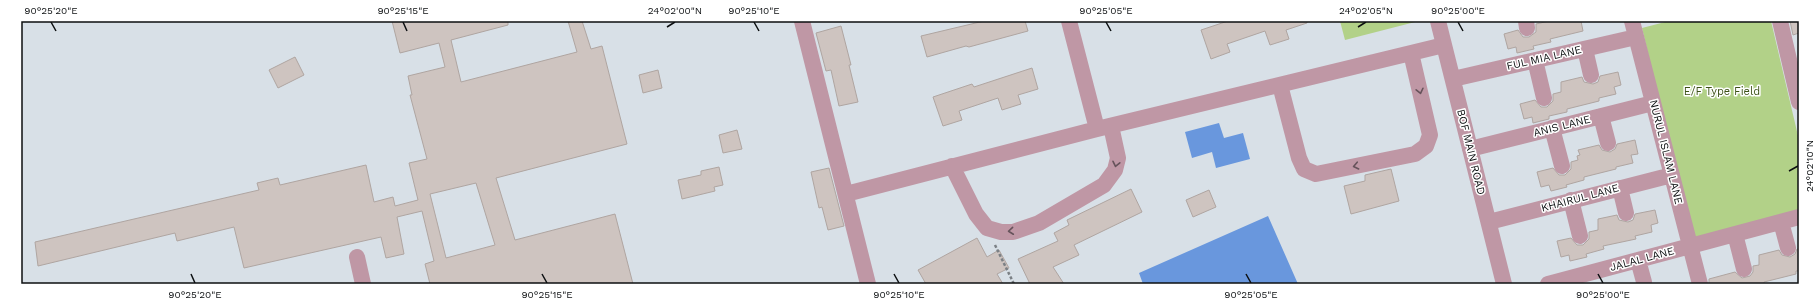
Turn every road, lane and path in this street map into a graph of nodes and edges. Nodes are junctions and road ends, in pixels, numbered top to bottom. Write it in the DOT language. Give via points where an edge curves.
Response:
graph roads {
  1 [pos="802,21"];
  2 [pos="1069,21"];
  3 [pos="1438,21"];
  4 [pos="1632,21"];
  5 [pos="1780,21"];
  6 [pos="1636,37"];
  7 [pos="1444,45"];
  8 [pos="1585,49"];
  9 [pos="1411,53"];
  10 [pos="1794,59"];
  11 [pos="1535,60"];
  12 [pos="1591,75"];
  13 [pos="1453,80"];
  14 [pos="1280,85"];
  15 [pos="1544,98"];
  16 [pos="1799,102"];
  17 [pos="1653,103"];
  18 [pos="1601,116"];
  19 [pos="1104,127"];
  20 [pos="1552,128"];
  21 [pos="1608,143"];
  22 [pos="1470,149"];
  23 [pos="952,166"];
  24 [pos="1562,166"];
  25 [pos="1672,174"];
  26 [pos="1620,188"];
  27 [pos="846,194"];
  28 [pos="1571,200"];
  29 [pos="1626,213"];
  30 [pos="1799,217"];
  31 [pos="1489,222"];
  32 [pos="1782,222"];
  33 [pos="1001,232"];
  34 [pos="1735,234"];
  35 [pos="1580,236"];
  36 [pos="1690,246"];
  37 [pos="1788,248"];
  38 [pos="357,257"];
  39 [pos="1638,260"];
  40 [pos="1744,269"];
  41 [pos="1591,278"];
  42 [pos="1644,282"];
  43 [pos="363,284"];
  44 [pos="868,284"];
  45 [pos="1014,284"];
  46 [pos="1504,284"];
  47 [pos="1548,284"];
  48 [pos="1700,284"];
  1 -- 27 [label="street"];
  2 -- 19 [label="street"];
  3 -- 7 [label="street, BOF MAIN ROAD"];
  4 -- 6 [label="street, NURUL ISLAM LANE"];
  5 -- 10 [label="street"];
  6 -- 8 [label="street, FUL MIA LANE"];
  6 -- 17 [label="street, NURUL ISLAM LANE"];
  7 -- 9 [label="street"];
  7 -- 13 [label="street, BOF MAIN ROAD"];
  8 -- 11 [label="street, FUL MIA LANE"];
  8 -- 12 [label="street"];
  9 -- 14 [label="street"];
  9 -- 14 [label="street, one-way" via="1430,136 1426,146 1415,154 1316,174 1304,170"];
  10 -- 16 [label="street"];
  11 -- 13 [label="street, FUL MIA LANE"];
  11 -- 15 [label="street"];
  13 -- 22 [label="street, BOF MAIN ROAD"];
  14 -- 19 [label="street"];
  17 -- 18 [label="street, ANIS LANE"];
  17 -- 25 [label="street, NURUL ISLAM LANE"];
  18 -- 20 [label="street, ANIS LANE"];
  18 -- 21 [label="street"];
  19 -- 23 [label="street"];
  19 -- 33 [label="street, one-way" via="1118,158 1116,170 1104,185 1039,223 1014,232"];
  20 -- 22 [label="street, ANIS LANE"];
  20 -- 24 [label="street"];
  22 -- 31 [label="street, BOF MAIN ROAD"];
  23 -- 27 [label="street"];
  23 -- 33 [label="street" via="976,214 987,228"];
  25 -- 26 [label="street, KHAIRUL LANE"];
  25 -- 36 [label="street, NURUL ISLAM LANE"];
  26 -- 28 [label="street, KHAIRUL LANE"];
  26 -- 29 [label="street"];
  27 -- 44 [label="street"];
  28 -- 31 [label="street, KHAIRUL LANE"];
  28 -- 35 [label="street"];
  30 -- 32 [label="street, JALAL LANE"];
  31 -- 46 [label="street, BOF MAIN ROAD"];
  32 -- 34 [label="street, JALAL LANE"];
  32 -- 37 [label="street"];
  33 -- 45 [label="path" via="994,247"];
  34 -- 36 [label="street, JALAL LANE"];
  34 -- 40 [label="street"];
  36 -- 39 [label="street, JALAL LANE"];
  36 -- 48 [label="street, NURUL ISLAM LANE"];
  38 -- 43 [label="street"];
  39 -- 41 [label="street, JALAL LANE"];
  39 -- 42 [label="street"];
  41 -- 47 [label="street, JALAL LANE"];
}
